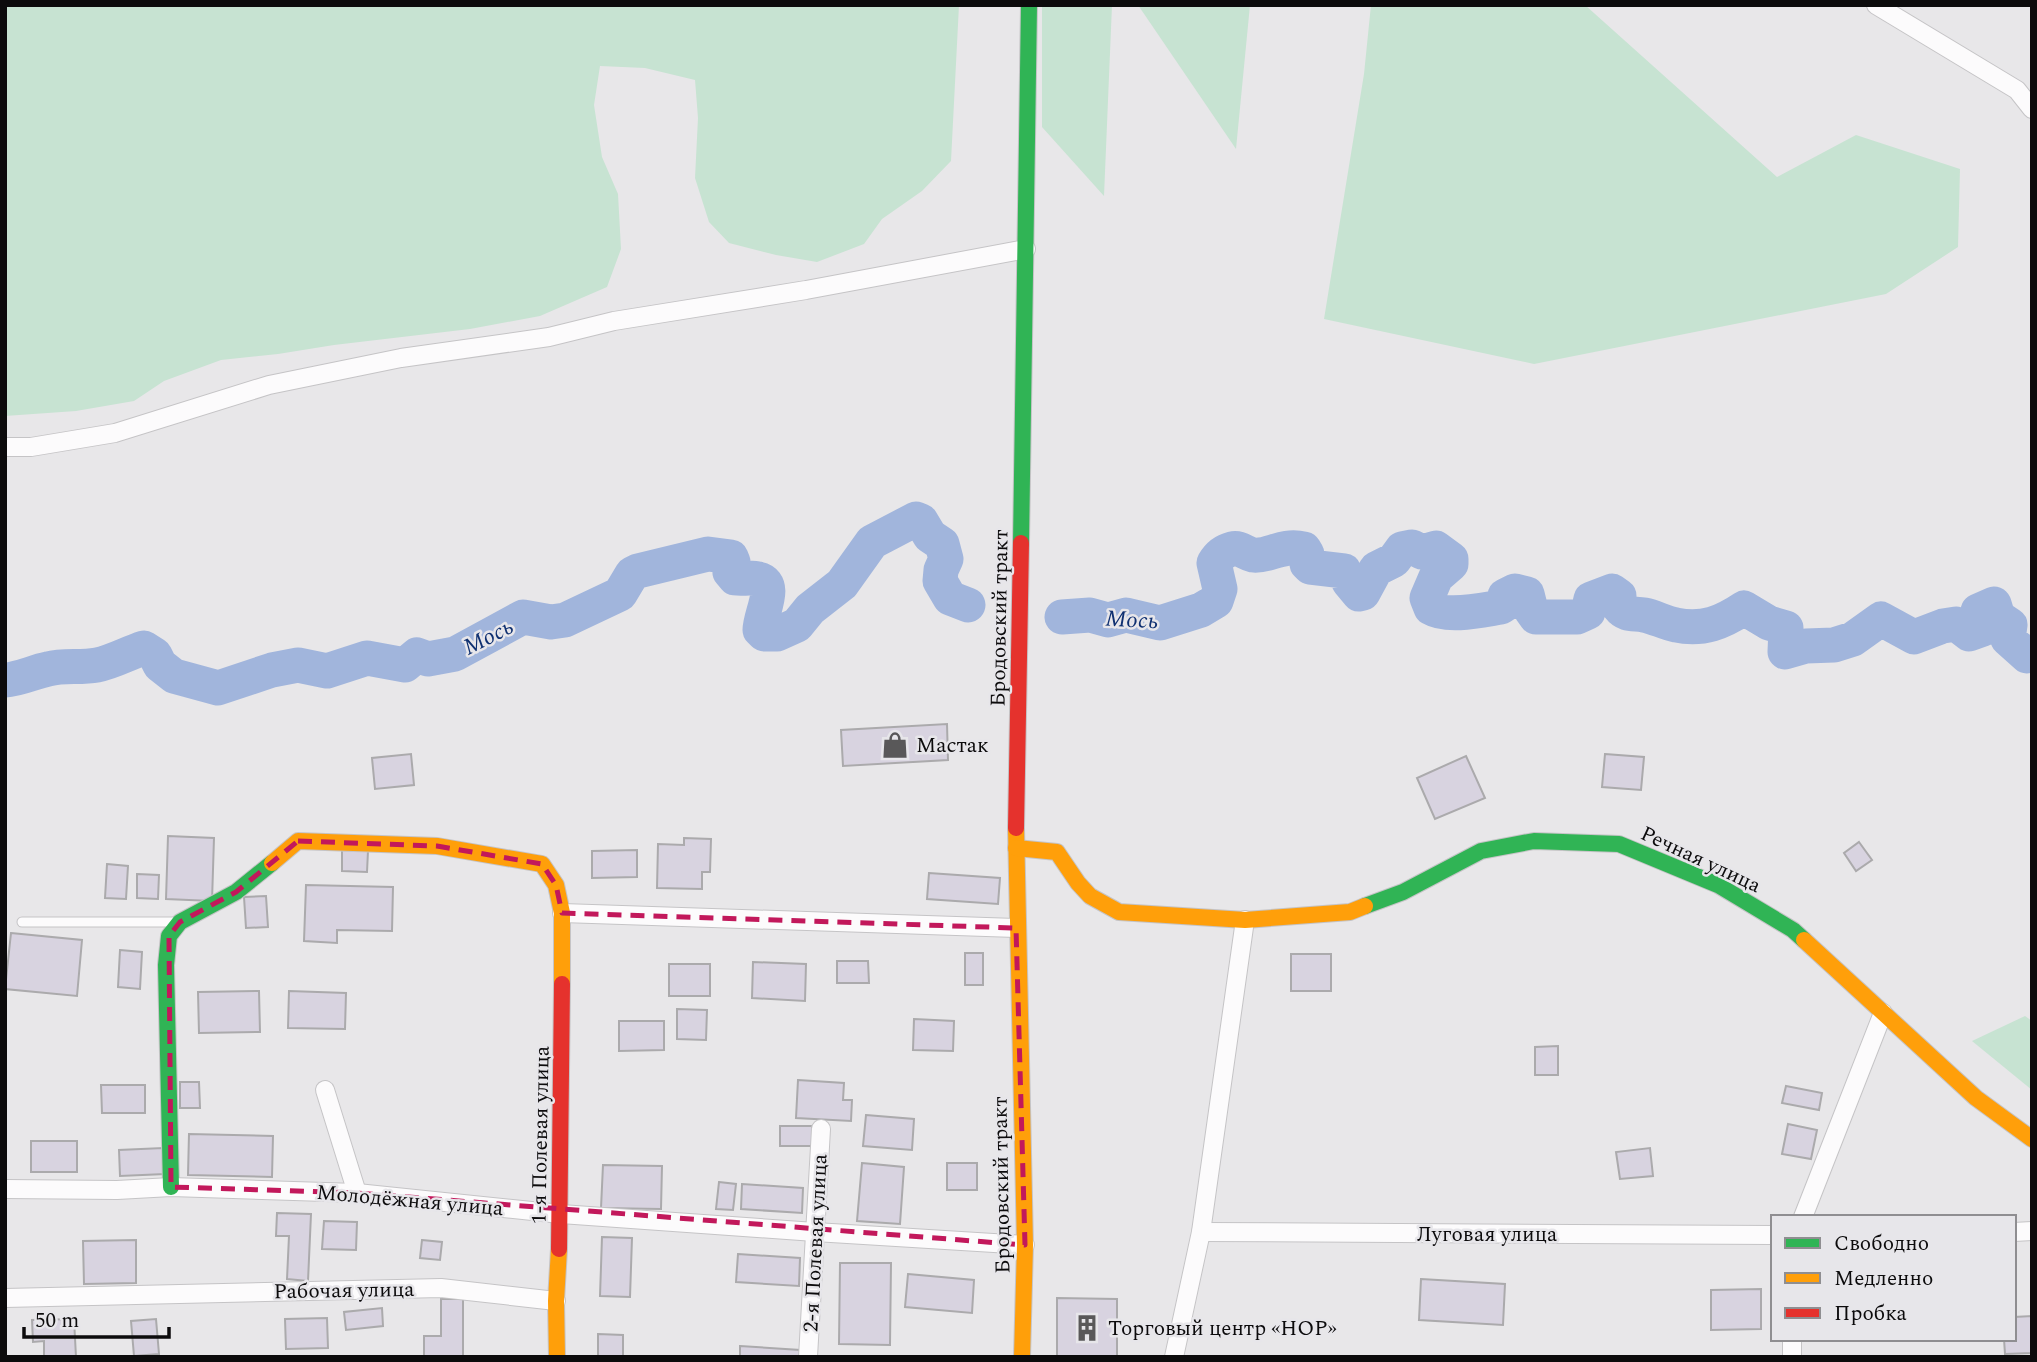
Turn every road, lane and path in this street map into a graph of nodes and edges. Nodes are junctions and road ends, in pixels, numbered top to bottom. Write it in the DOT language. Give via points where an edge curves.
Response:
graph roads {
  1 [pos="1029,5"];
  2 [pos="1876,5"];
  3 [pos="2032,109"];
  4 [pos="1026,249"];
  5 [pos="5,447"];
  6 [pos="1016,848"];
  7 [pos="562,914"];
  8 [pos="1245,920"];
  9 [pos="22,922"];
  10 [pos="180,922"];
  11 [pos="1016,928"];
  12 [pos="1883,1013"];
  13 [pos="326,1090"];
  14 [pos="821,1129"];
  15 [pos="2032,1139"];
  16 [pos="171,1187"];
  17 [pos="5,1189"];
  18 [pos="357,1193"];
  19 [pos="561,1214"];
  20 [pos="1803,1215"];
  21 [pos="1201,1232"];
  22 [pos="815,1233"];
  23 [pos="1771,1235"];
  24 [pos="1025,1245"];
  25 [pos="5,1298"];
  26 [pos="556,1301"];
  27 [pos="556,1357"];
  28 [pos="808,1357"];
  29 [pos="1022,1357"];
  30 [pos="1174,1357"];
  1 -- 4 [label="street, Бродовский тракт"];
  2 -- 3 [label="street" via="2017,90"];
  4 -- 5 [label="street" via="614,321 550,337 401,358 268,385 115,433"];
  4 -- 6 [label="street, Бродовский тракт"];
  6 -- 8 [label="street, Речная улица" via="1057,852 1090,895 1119,912"];
  6 -- 11 [label="street, Бродовский тракт"];
  7 -- 10 [label="street, 1-я Полевая улица" via="556,885 542,864 437,846 298,841 236,892"];
  7 -- 11 [label="street"];
  7 -- 19 [label="street, 1-я Полевая улица"];
  8 -- 12 [label="street, Речная улица" via="1350,912 1403,892 1481,851 1534,841 1619,844 1718,885 1793,930"];
  8 -- 21 [label="street"];
  9 -- 10 [label="lane"];
  10 -- 16 [label="street" via="169,936 166,965"];
  11 -- 24 [label="street, Бродовский тракт"];
  12 -- 15 [label="street, Речная улица" via="1976,1098"];
  12 -- 20 [label="street"];
  13 -- 18 [label="street"];
  14 -- 22 [label="street, 2-я Полевая улица"];
  16 -- 17 [label="street, Молодёжная улица"];
  16 -- 18 [label="street, Молодёжная улица"];
  18 -- 19 [label="street, Молодёжная улица"];
  19 -- 22 [label="street, Молодёжная улица"];
  19 -- 26 [label="street, 1-я Полевая улица"];
  21 -- 23 [label="street, Луговая улица"];
  21 -- 30 [label="street"];
  22 -- 24 [label="street, Молодёжная улица"];
  22 -- 28 [label="street, 2-я Полевая улица"];
  24 -- 29 [label="street, Бродовский тракт"];
  25 -- 26 [label="street, Рабочая улица" via="441,1288"];
  26 -- 27 [label="street, 1-я Полевая улица"];
}
